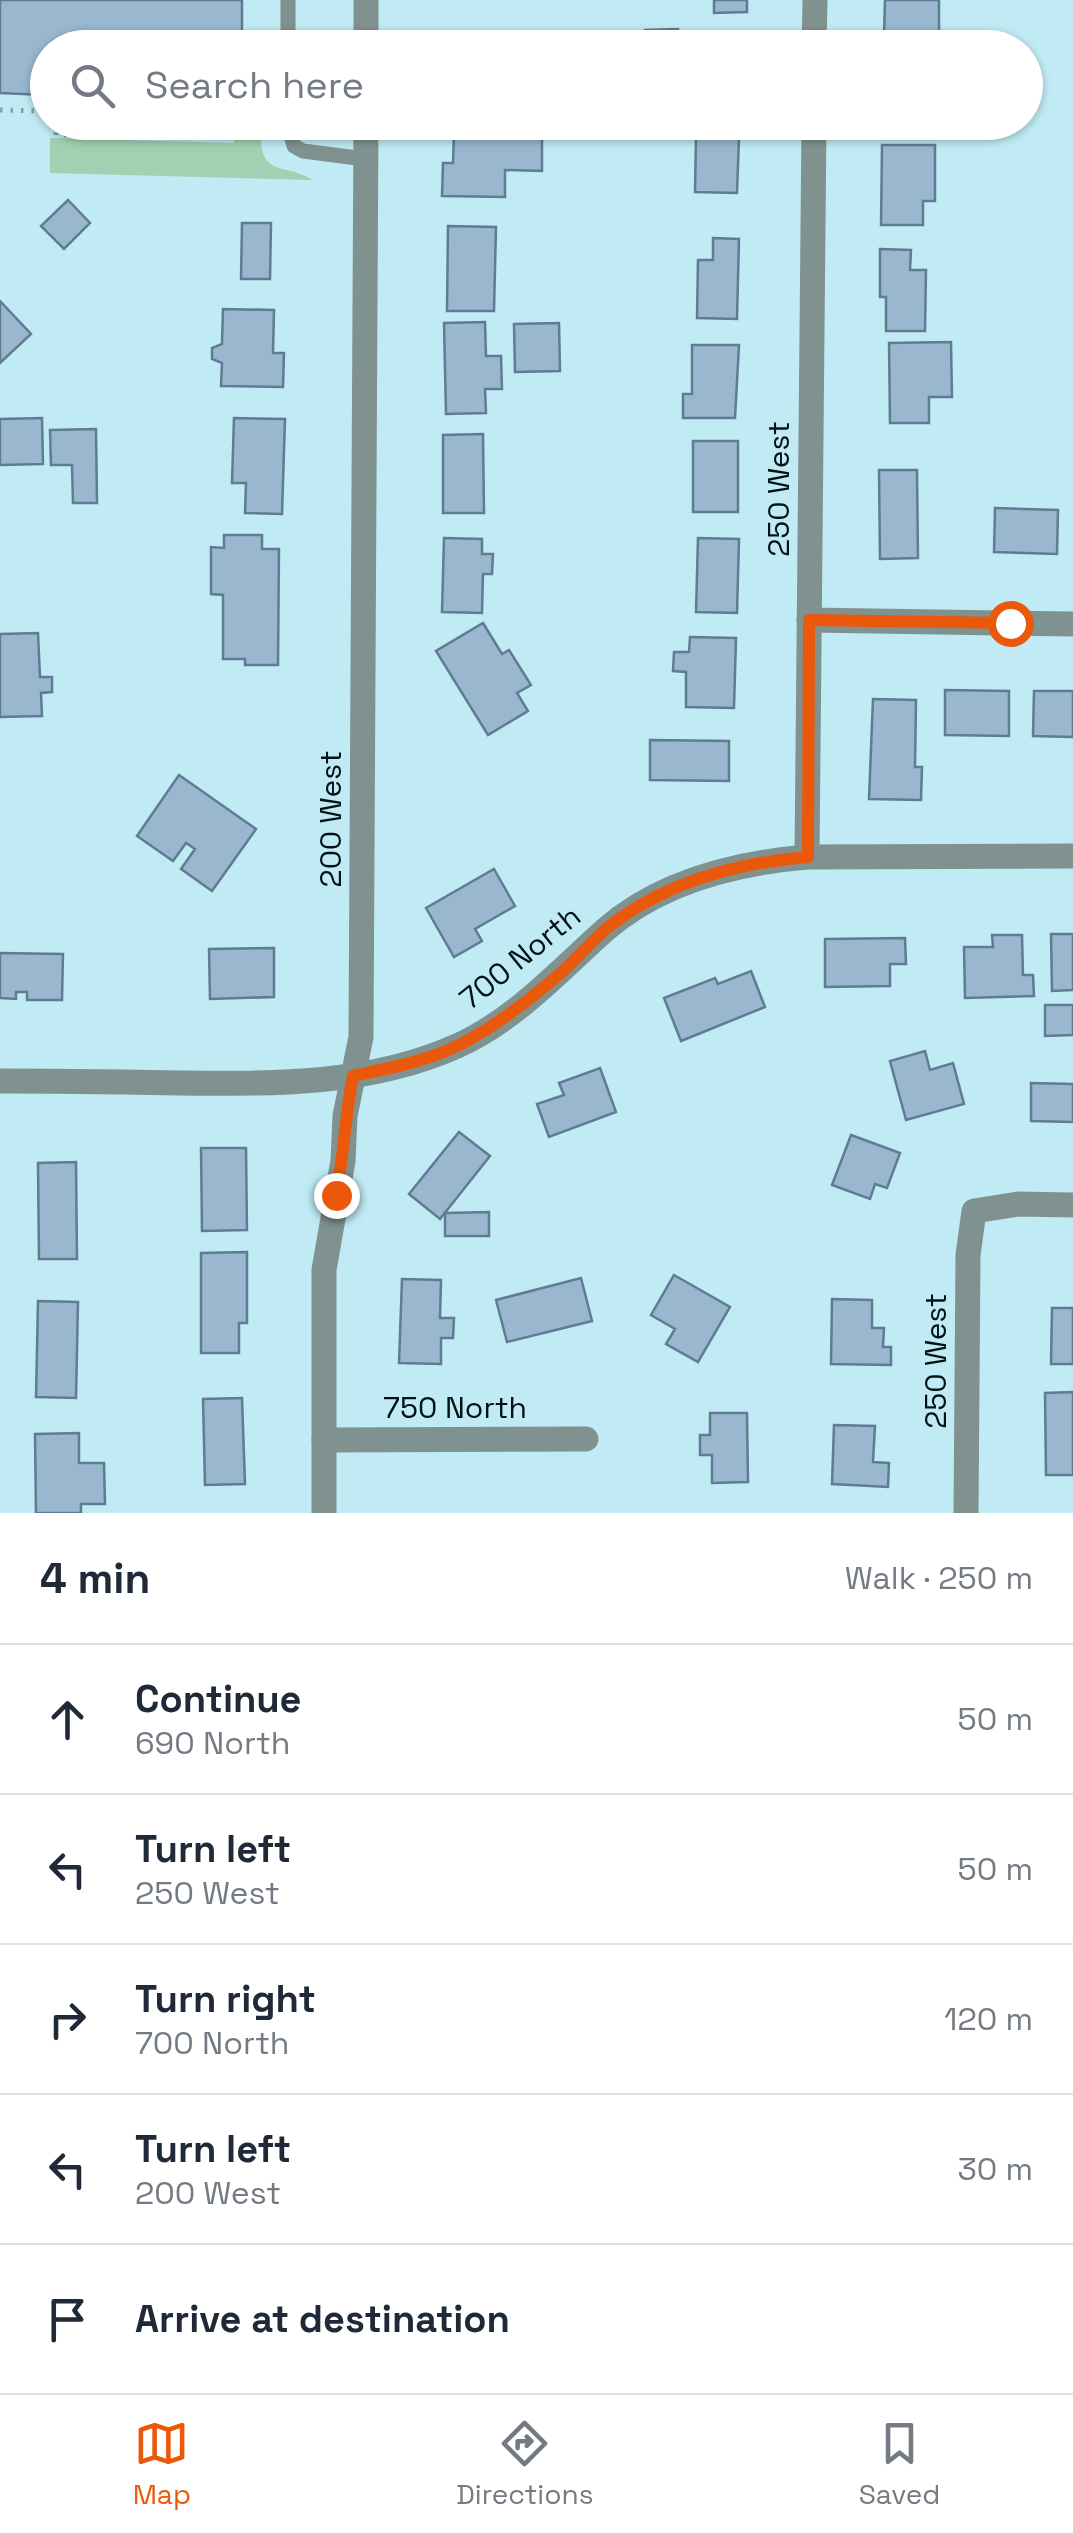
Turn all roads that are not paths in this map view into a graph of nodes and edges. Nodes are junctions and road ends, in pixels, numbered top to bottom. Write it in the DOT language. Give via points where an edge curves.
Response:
graph roads {
  1 [pos="288,0"];
  2 [pos="366,0"];
  3 [pos="814,0"];
  4 [pos="288,30"];
  5 [pos="366,30"];
  6 [pos="814,30"];
  7 [pos="292,140"];
  8 [pos="366,140"];
  9 [pos="814,140"];
  10 [pos="365,159"];
  11 [pos="809,620"];
  12 [pos="1073,624"];
  13 [pos="1073,856"];
  14 [pos="808,857"];
  15 [pos="353,1076"];
  16 [pos="0,1081"];
  17 [pos="1073,1205"];
  18 [pos="586,1439"];
  19 [pos="324,1440"];
  20 [pos="324,1513"];
  21 [pos="966,1513"];
  1 -- 4 [label="lane"];
  2 -- 5 [label="street"];
  3 -- 6 [label="street"];
  7 -- 10 [label="lane" via="304,151"];
  8 -- 10 [label="street, 200 West"];
  9 -- 11 [label="street, 250 West"];
  10 -- 15 [label="street, 200 West" via="361,1036"];
  11 -- 12 [label="street"];
  11 -- 14 [label="street, 250 West"];
  13 -- 14 [label="street, 700 North"];
  14 -- 15 [label="street, 700 North" via="740,866 674,888 606,929 501,1021 461,1045"];
  15 -- 16 [label="street, 700 North" via="314,1082"];
  15 -- 19 [label="street, 200 West" via="324,1270"];
  17 -- 21 [label="street, 250 West" via="974,1210"];
  18 -- 19 [label="street, 750 North"];
  19 -- 20 [label="street, 200 West"];
}
